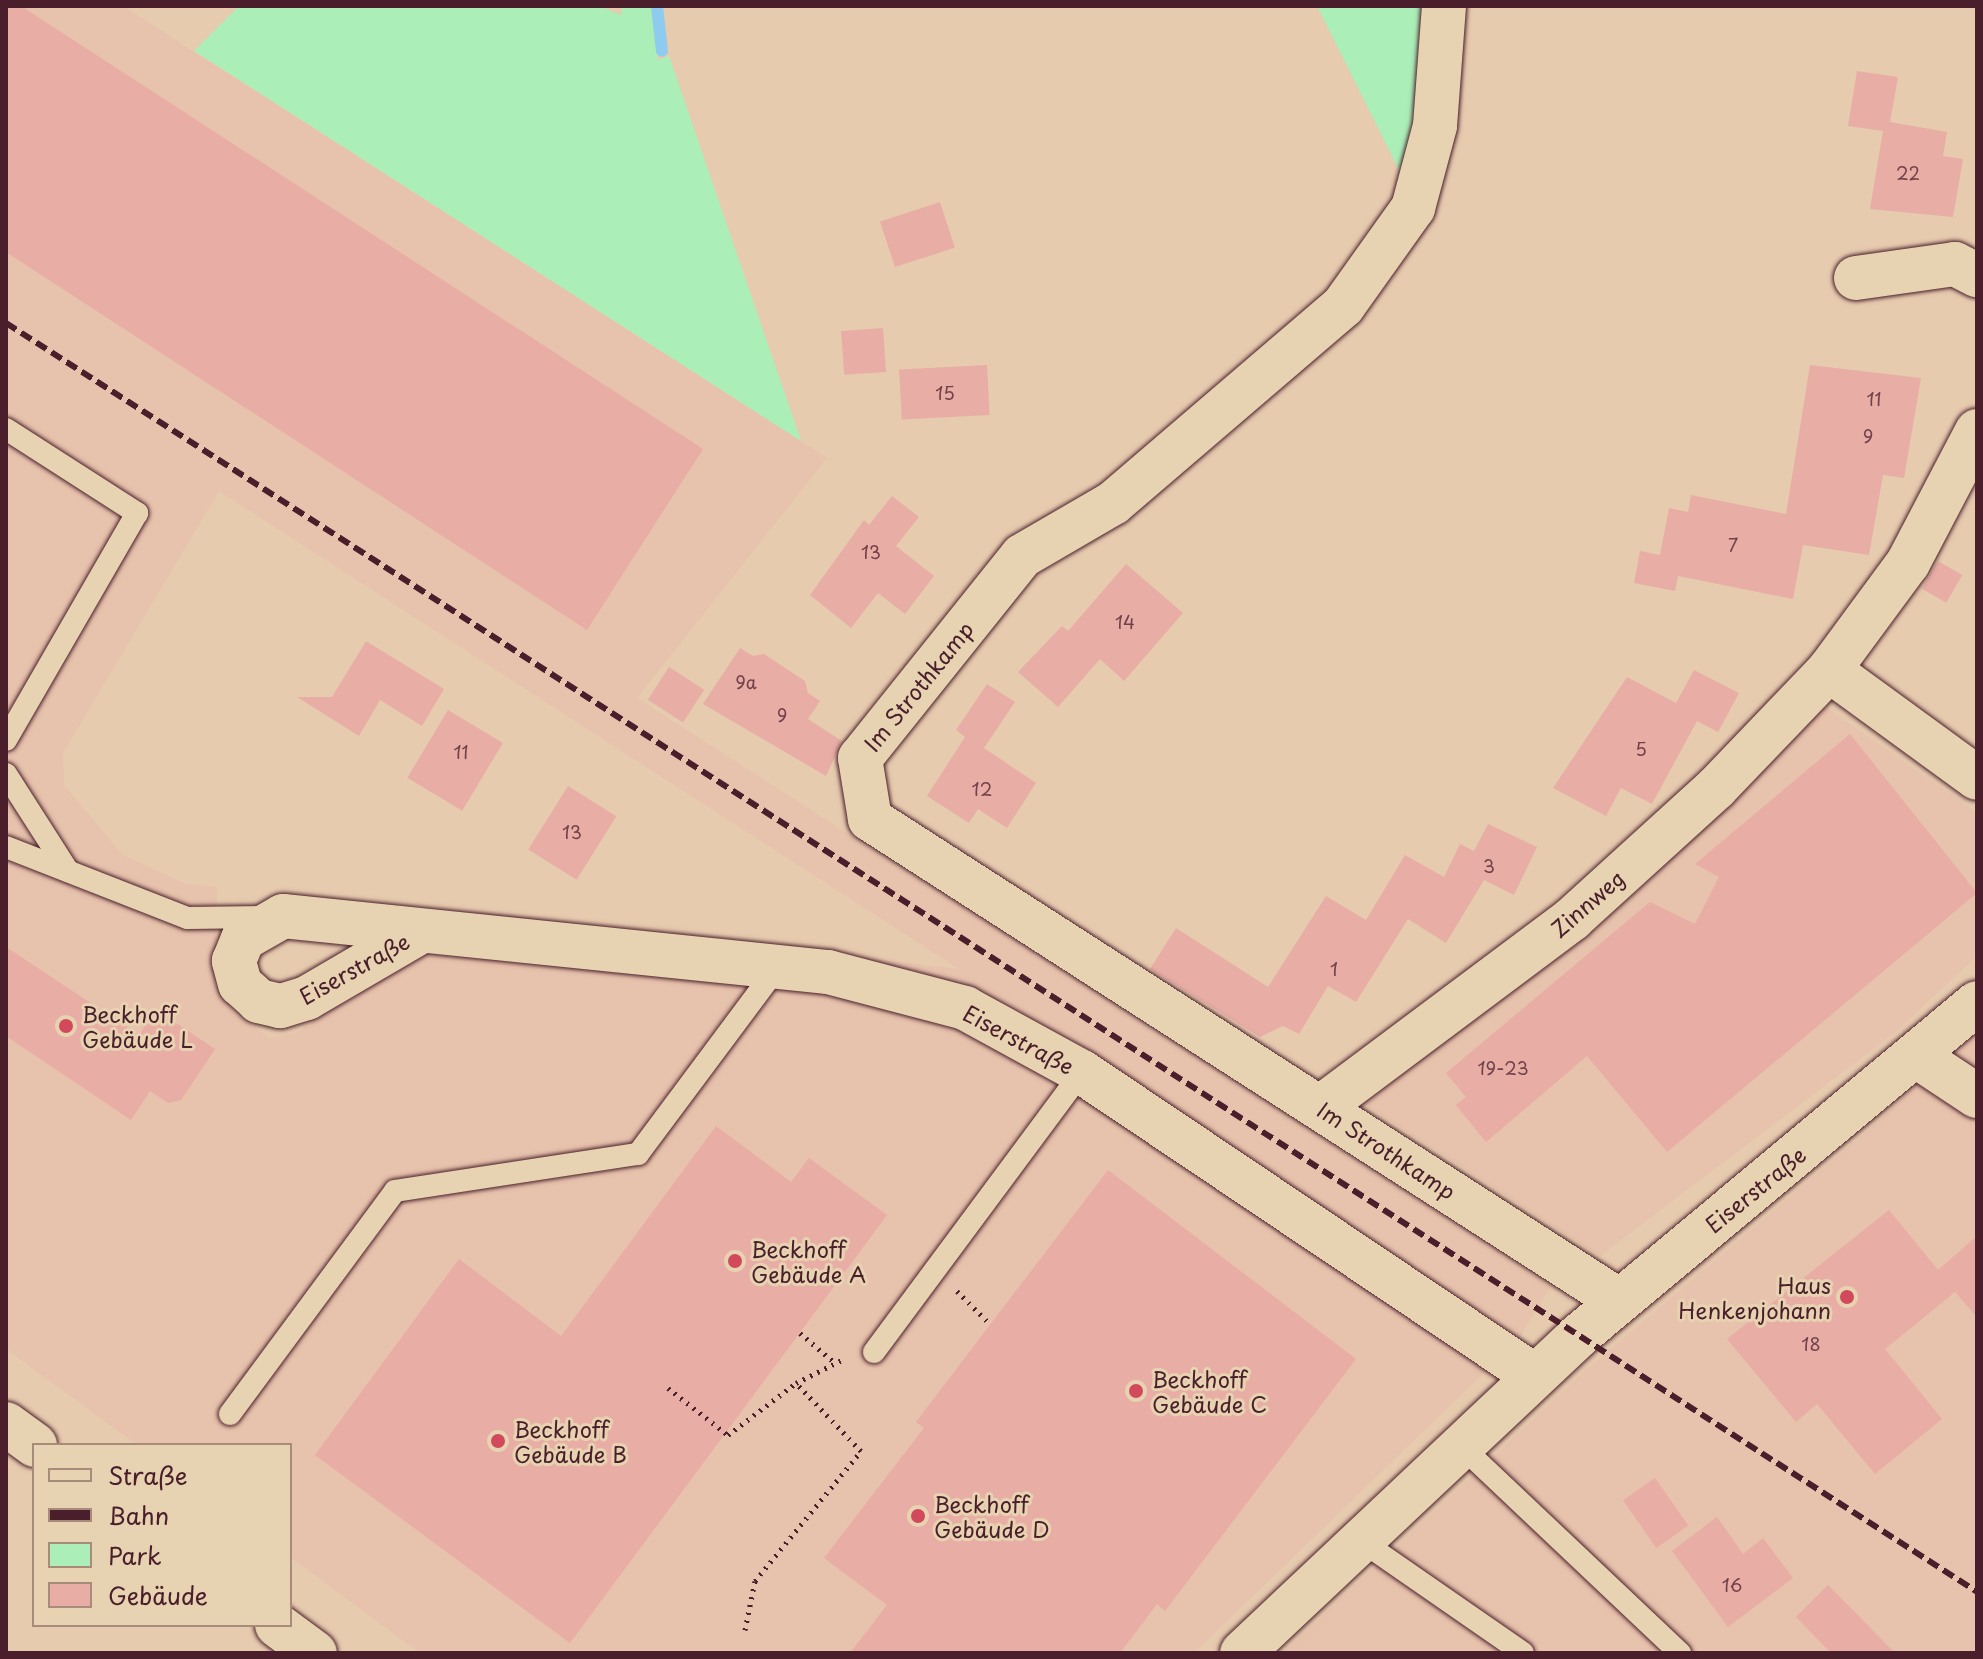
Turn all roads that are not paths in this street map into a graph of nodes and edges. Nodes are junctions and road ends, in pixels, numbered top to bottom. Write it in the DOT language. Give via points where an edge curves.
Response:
graph roads {
  1 [pos="1444,6"];
  2 [pos="1977,275"];
  3 [pos="1856,278"];
  4 [pos="6,429"];
  5 [pos="1977,431"];
  6 [pos="1829,670"];
  7 [pos="6,740"];
  8 [pos="6,774"];
  9 [pos="1977,778"];
  10 [pos="6,847"];
  11 [pos="68,871"];
  12 [pos="283,916"];
  13 [pos="420,932"];
  14 [pos="778,966"];
  15 [pos="1977,1003"];
  16 [pos="1918,1057"];
  17 [pos="1082,1072"];
  18 [pos="1977,1096"];
  19 [pos="1321,1107"];
  20 [pos="1618,1300"];
  21 [pos="874,1352"];
  22 [pos="1533,1375"];
  23 [pos="230,1414"];
  24 [pos="6,1424"];
  25 [pos="32,1443"];
  26 [pos="1460,1445"];
  27 [pos="1360,1540"];
  28 [pos="280,1627"];
  29 [pos="315,1653"];
  30 [pos="1242,1653"];
  31 [pos="1523,1653"];
  32 [pos="1680,1653"];
  1 -- 19 [label="street, Im Strothkamp" via="1435,126 1413,208 1343,306 1113,503 1022,556 860,758 870,819"];
  2 -- 3 [label="street" via="1955,264"];
  4 -- 7 [label="lane" via="137,513"];
  5 -- 6 [label="street, Zinnweg" via="1908,563"];
  6 -- 9 [label="street"];
  6 -- 19 [label="street, Zinnweg" via="1716,788 1572,919"];
  8 -- 11 [label="lane"];
  10 -- 11 [label="lane"];
  11 -- 12 [label="lane" via="187,918"];
  12 -- 13 [label="street, Eiserstraße"];
  12 -- 13 [label="street, Eiserstraße" via="243,939 234,961 240,984 259,1001 280,1006 307,998"];
  13 -- 14 [label="street, Eiserstraße"];
  14 -- 17 [label="street, Eiserstraße" via="828,972 965,1008"];
  14 -- 23 [label="lane" via="638,1154 395,1191"];
  15 -- 16 [label="street, Eiserstraße"];
  16 -- 18 [label="street"];
  16 -- 20 [label="street, Eiserstraße"];
  17 -- 21 [label="lane"];
  17 -- 22 [label="street, Eiserstraße"];
  19 -- 20 [label="street, Im Strothkamp"];
  20 -- 22 [label="street, Eiserstraße"];
  22 -- 26 [label="street, Eiserstraße"];
  24 -- 25 [label="street"];
  26 -- 27 [label="street, Eiserstraße"];
  26 -- 32 [label="lane"];
  27 -- 30 [label="street, Eiserstraße"];
  27 -- 31 [label="lane"];
  28 -- 29 [label="street"];
}
